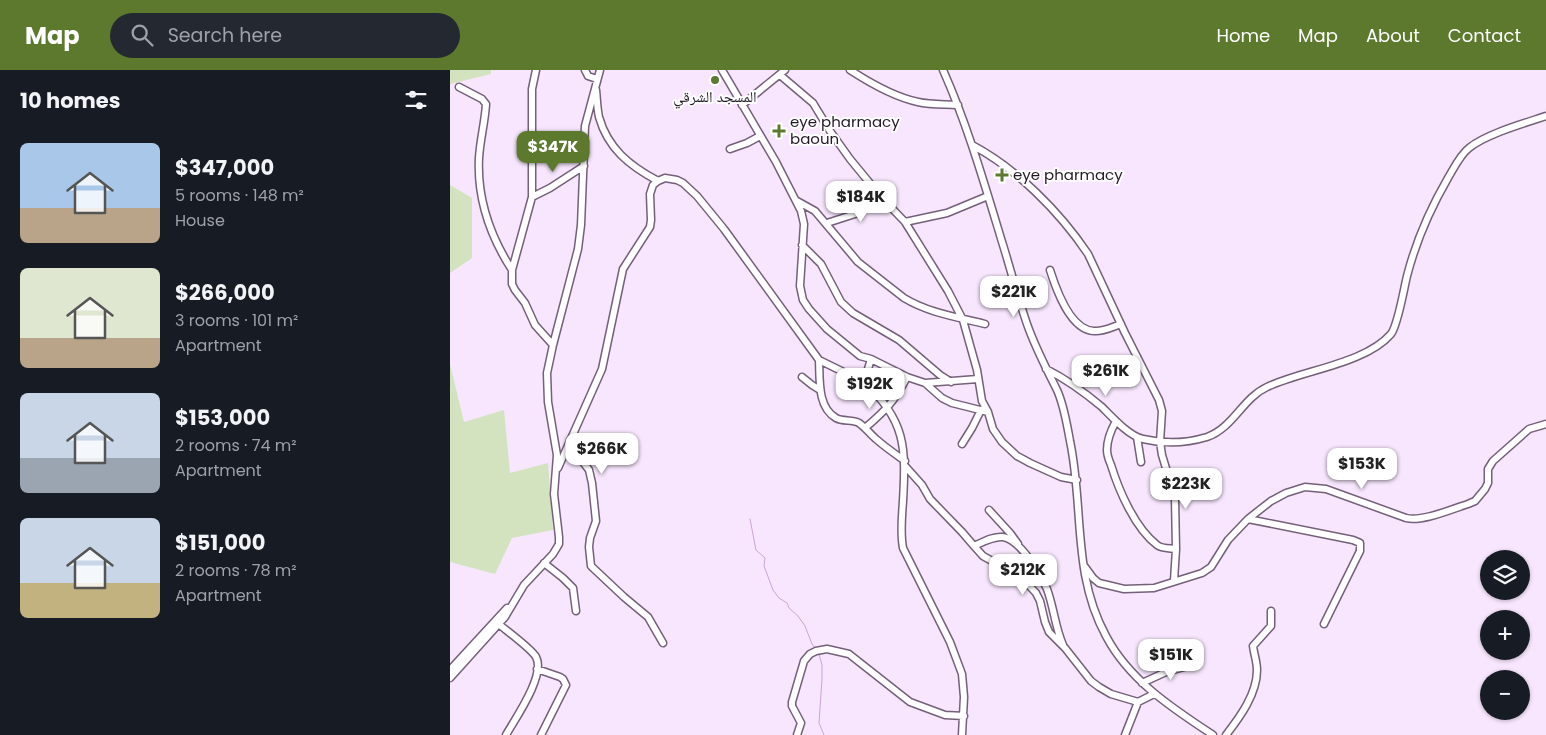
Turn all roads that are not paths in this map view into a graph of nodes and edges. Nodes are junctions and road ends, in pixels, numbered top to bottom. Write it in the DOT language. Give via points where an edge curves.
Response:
graph roads {
  1 [pos="536,70"];
  2 [pos="585,70"];
  3 [pos="600,70"];
  4 [pos="722,70"];
  5 [pos="850,70"];
  6 [pos="943,70"];
  7 [pos="782,72"];
  8 [pos="597,79"];
  9 [pos="459,86"];
  10 [pos="596,86"];
  11 [pos="742,104"];
  12 [pos="958,105"];
  13 [pos="1546,116"];
  14 [pos="760,136"];
  15 [pos="972,145"];
  16 [pos="730,149"];
  17 [pos="584,166"];
  18 [pos="658,181"];
  19 [pos="988,196"];
  20 [pos="532,197"];
  21 [pos="882,198"];
  22 [pos="797,201"];
  23 [pos="905,222"];
  24 [pos="827,223"];
  25 [pos="802,245"];
  26 [pos="512,270"];
  27 [pos="1050,270"];
  28 [pos="963,320"];
  29 [pos="985,324"];
  30 [pos="1121,324"];
  31 [pos="553,345"];
  32 [pos="871,359"];
  33 [pos="819,360"];
  34 [pos="1046,369"];
  35 [pos="802,377"];
  36 [pos="907,377"];
  37 [pos="978,379"];
  38 [pos="864,382"];
  39 [pos="951,382"];
  40 [pos="925,383"];
  41 [pos="820,390"];
  42 [pos="888,408"];
  43 [pos="985,411"];
  44 [pos="1116,421"];
  45 [pos="1546,424"];
  46 [pos="865,428"];
  47 [pos="1137,437"];
  48 [pos="570,440"];
  49 [pos="1160,442"];
  50 [pos="962,444"];
  51 [pos="1141,462"];
  52 [pos="905,463"];
  53 [pos="557,470"];
  54 [pos="1077,480"];
  55 [pos="989,510"];
  56 [pos="1248,519"];
  57 [pos="974,546"];
  58 [pos="1021,549"];
  59 [pos="1176,549"];
  60 [pos="544,563"];
  61 [pos="1083,564"];
  62 [pos="1174,581"];
  63 [pos="576,610"];
  64 [pos="1271,611"];
  65 [pos="497,622"];
  66 [pos="1324,624"];
  67 [pos="663,643"];
  68 [pos="1065,648"];
  69 [pos="1195,664"];
  70 [pos="537,669"];
  71 [pos="450,675"];
  72 [pos="1142,682"];
  73 [pos="1154,694"];
  74 [pos="1138,702"];
  75 [pos="964,716"];
  76 [pos="506,735"];
  77 [pos="540,735"];
  78 [pos="797,735"];
  79 [pos="962,735"];
  80 [pos="1125,735"];
  81 [pos="1213,735"];
  82 [pos="1226,735"];
  1 -- 20 [label="street" via="532,89"];
  2 -- 8 [label="street" via="588,76"];
  3 -- 8 [label="street"];
  4 -- 11 [label="street"];
  5 -- 12 [label="street" via="908,99"];
  6 -- 12 [label="street"];
  7 -- 11 [label="street"];
  7 -- 21 [label="street" via="813,103 839,145"];
  8 -- 10 [label="street"];
  9 -- 26 [label="street" via="486,104 480,184 489,225"];
  10 -- 17 [label="street" via="585,126"];
  10 -- 18 [label="street" via="600,118 611,142 631,165"];
  11 -- 14 [label="street"];
  12 -- 15 [label="street"];
  13 -- 49 [label="street" via="1476,143 1463,154 1423,225 1409,266 1394,330 1384,340 1340,362 1265,387 1213,434 1183,442"];
  14 -- 16 [label="street"];
  14 -- 22 [label="street"];
  15 -- 19 [label="street"];
  15 -- 30 [label="street" via="1003,164 1068,227 1088,254"];
  17 -- 20 [label="street"];
  17 -- 31 [label="street" via="578,249"];
  18 -- 33 [label="street" via="665,178 677,180 697,196"];
  18 -- 48 [label="street" via="650,194 650,227 623,269 602,369"];
  19 -- 23 [label="street" via="946,213"];
  19 -- 34 [label="street" via="1026,323"];
  20 -- 26 [label="street"];
  21 -- 23 [label="street"];
  21 -- 24 [label="street" via="864,210"];
  22 -- 24 [label="street"];
  22 -- 25 [label="street" via="804,224"];
  23 -- 28 [label="street"];
  24 -- 28 [label="street" via="850,254 887,286 911,302"];
  25 -- 32 [label="street" via="800,286 803,300 819,322 860,356"];
  25 -- 39 [label="street" via="821,264 842,302 853,314 899,340"];
  26 -- 31 [label="street" via="513,287 538,329"];
  27 -- 30 [label="street" via="1077,325 1095,332"];
  28 -- 29 [label="street"];
  28 -- 37 [label="street"];
  30 -- 49 [label="street" via="1159,400 1162,410"];
  31 -- 53 [label="street" via="547,386"];
  32 -- 36 [label="street"];
  32 -- 38 [label="street"];
  33 -- 38 [label="street"];
  33 -- 41 [label="street"];
  34 -- 44 [label="street" via="1074,385"];
  34 -- 54 [label="street" via="1057,391"];
  35 -- 41 [label="street"];
  36 -- 40 [label="street"];
  36 -- 42 [label="street"];
  37 -- 39 [label="street"];
  37 -- 43 [label="street"];
  38 -- 42 [label="street"];
  39 -- 40 [label="street"];
  40 -- 43 [label="street" via="952,403"];
  41 -- 46 [label="street" via="826,407 835,418 855,422"];
  42 -- 46 [label="street"];
  42 -- 52 [label="street" via="896,420"];
  43 -- 50 [label="street"];
  43 -- 54 [label="street" via="1002,442 1017,456"];
  44 -- 47 [label="street"];
  44 -- 59 [label="street" via="1108,438 1107,455 1123,497 1140,526 1157,545"];
  45 -- 56 [label="street" via="1529,429 1493,461 1488,469 1485,490 1468,504 1414,520 1326,489 1305,488 1271,501"];
  46 -- 52 [label="street"];
  47 -- 49 [label="street"];
  47 -- 51 [label="street"];
  48 -- 53 [label="street"];
  48 -- 67 [label="street" via="589,470 592,483 596,521 590,538 591,566 648,617"];
  49 -- 59 [label="street" via="1175,498"];
  52 -- 57 [label="street" via="930,499"];
  52 -- 75 [label="street" via="901,532 904,548 962,674"];
  53 -- 60 [label="street" via="554,494 559,544"];
  54 -- 61 [label="street"];
  55 -- 58 [label="street"];
  56 -- 62 [label="street" via="1228,540 1207,571"];
  56 -- 66 [label="street" via="1360,543 1360,552"];
  57 -- 58 [label="street" via="1000,537"];
  57 -- 68 [label="street" via="996,564 1021,577 1036,593 1050,632"];
  58 -- 68 [label="street" via="1046,590"];
  59 -- 62 [label="street"];
  60 -- 63 [label="street" via="573,588"];
  60 -- 65 [label="street"];
  61 -- 62 [label="street" via="1093,578 1113,588 1154,588"];
  61 -- 72 [label="street" via="1090,598 1103,630 1114,651"];
  64 -- 82 [label="street" via="1271,626 1253,647 1257,675 1252,692"];
  65 -- 70 [label="street" via="536,657"];
  65 -- 71 [label="street"];
  68 -- 74 [label="street" via="1098,687"];
  69 -- 72 [label="street"];
  70 -- 76 [label="street" via="535,682"];
  70 -- 77 [label="street" via="564,679 566,686"];
  72 -- 73 [label="street"];
  73 -- 74 [label="street"];
  73 -- 81 [label="street"];
  74 -- 80 [label="street"];
  75 -- 78 [label="street" via="945,715 910,702 849,654 822,649 804,661 792,702 801,723"];
  75 -- 79 [label="street"];
}
